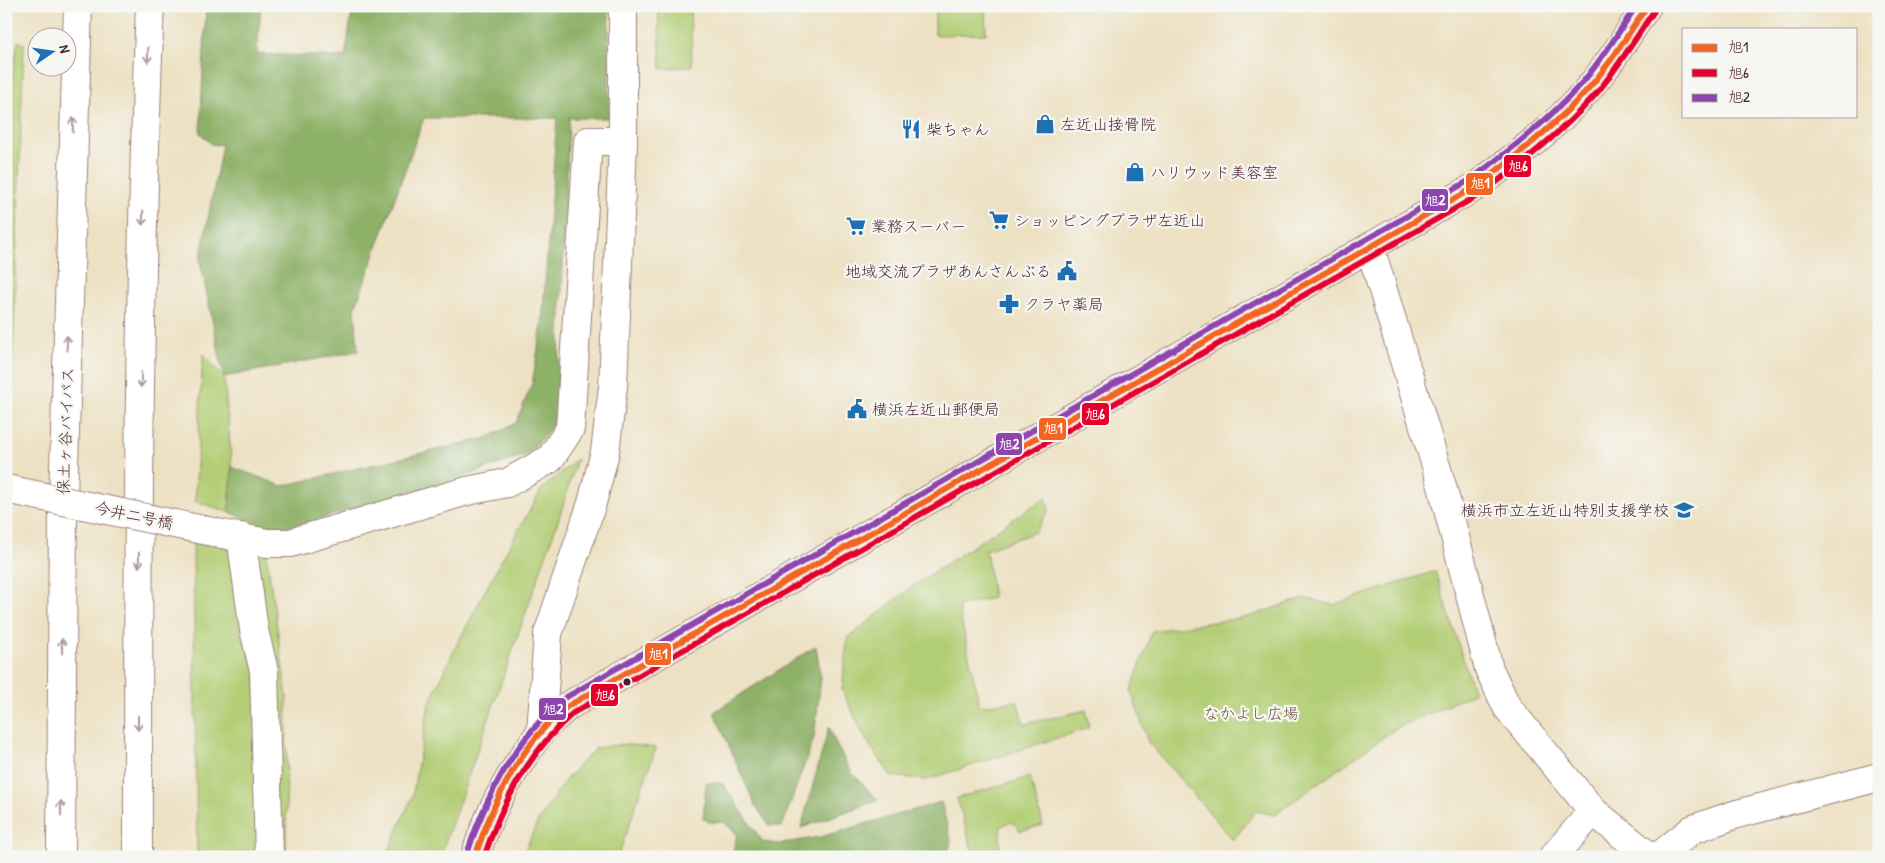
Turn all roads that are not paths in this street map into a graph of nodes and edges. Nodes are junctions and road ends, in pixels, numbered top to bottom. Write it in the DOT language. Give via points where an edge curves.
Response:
graph roads {
  1 [pos="78,6"];
  2 [pos="150,6"];
  3 [pos="623,6"];
  4 [pos="1647,6"];
  5 [pos="623,141"];
  6 [pos="1370,247"];
  7 [pos="6,489"];
  8 [pos="236,536"];
  9 [pos="541,732"];
  10 [pos="1879,777"];
  11 [pos="1593,811"];
  12 [pos="61,857"];
  13 [pos="138,857"];
  14 [pos="269,857"];
  15 [pos="475,857"];
  16 [pos="1553,857"];
  17 [pos="1650,857"];
  18 [pos="1658,857"];
  12 -- 1 [label="main road, 保土ヶ谷バイパス, one-way" via="63,500"];
  2 -- 13 [label="main road, one-way" via="143,169"];
  3 -- 5 [label="main road"];
  4 -- 6 [label="main road" via="1601,73 1529,147 1475,187"];
  5 -- 8 [label="main road, 今井二号橋" via="588,141 570,429 550,459 508,483 290,542 267,543"];
  5 -- 9 [label="main road" via="613,387 605,452 592,503 548,634"];
  6 -- 9 [label="main road" via="568,706"];
  6 -- 11 [label="main road" via="1442,486 1489,669 1507,708"];
  7 -- 8 [label="main road, 今井二号橋, bridge"];
  8 -- 14 [label="main road" via="264,671"];
  9 -- 15 [label="main road" via="511,776 482,833"];
  10 -- 18 [label="main road" via="1737,814 1693,829"];
  11 -- 16 [label="main road"];
  11 -- 17 [label="main road"];
}
